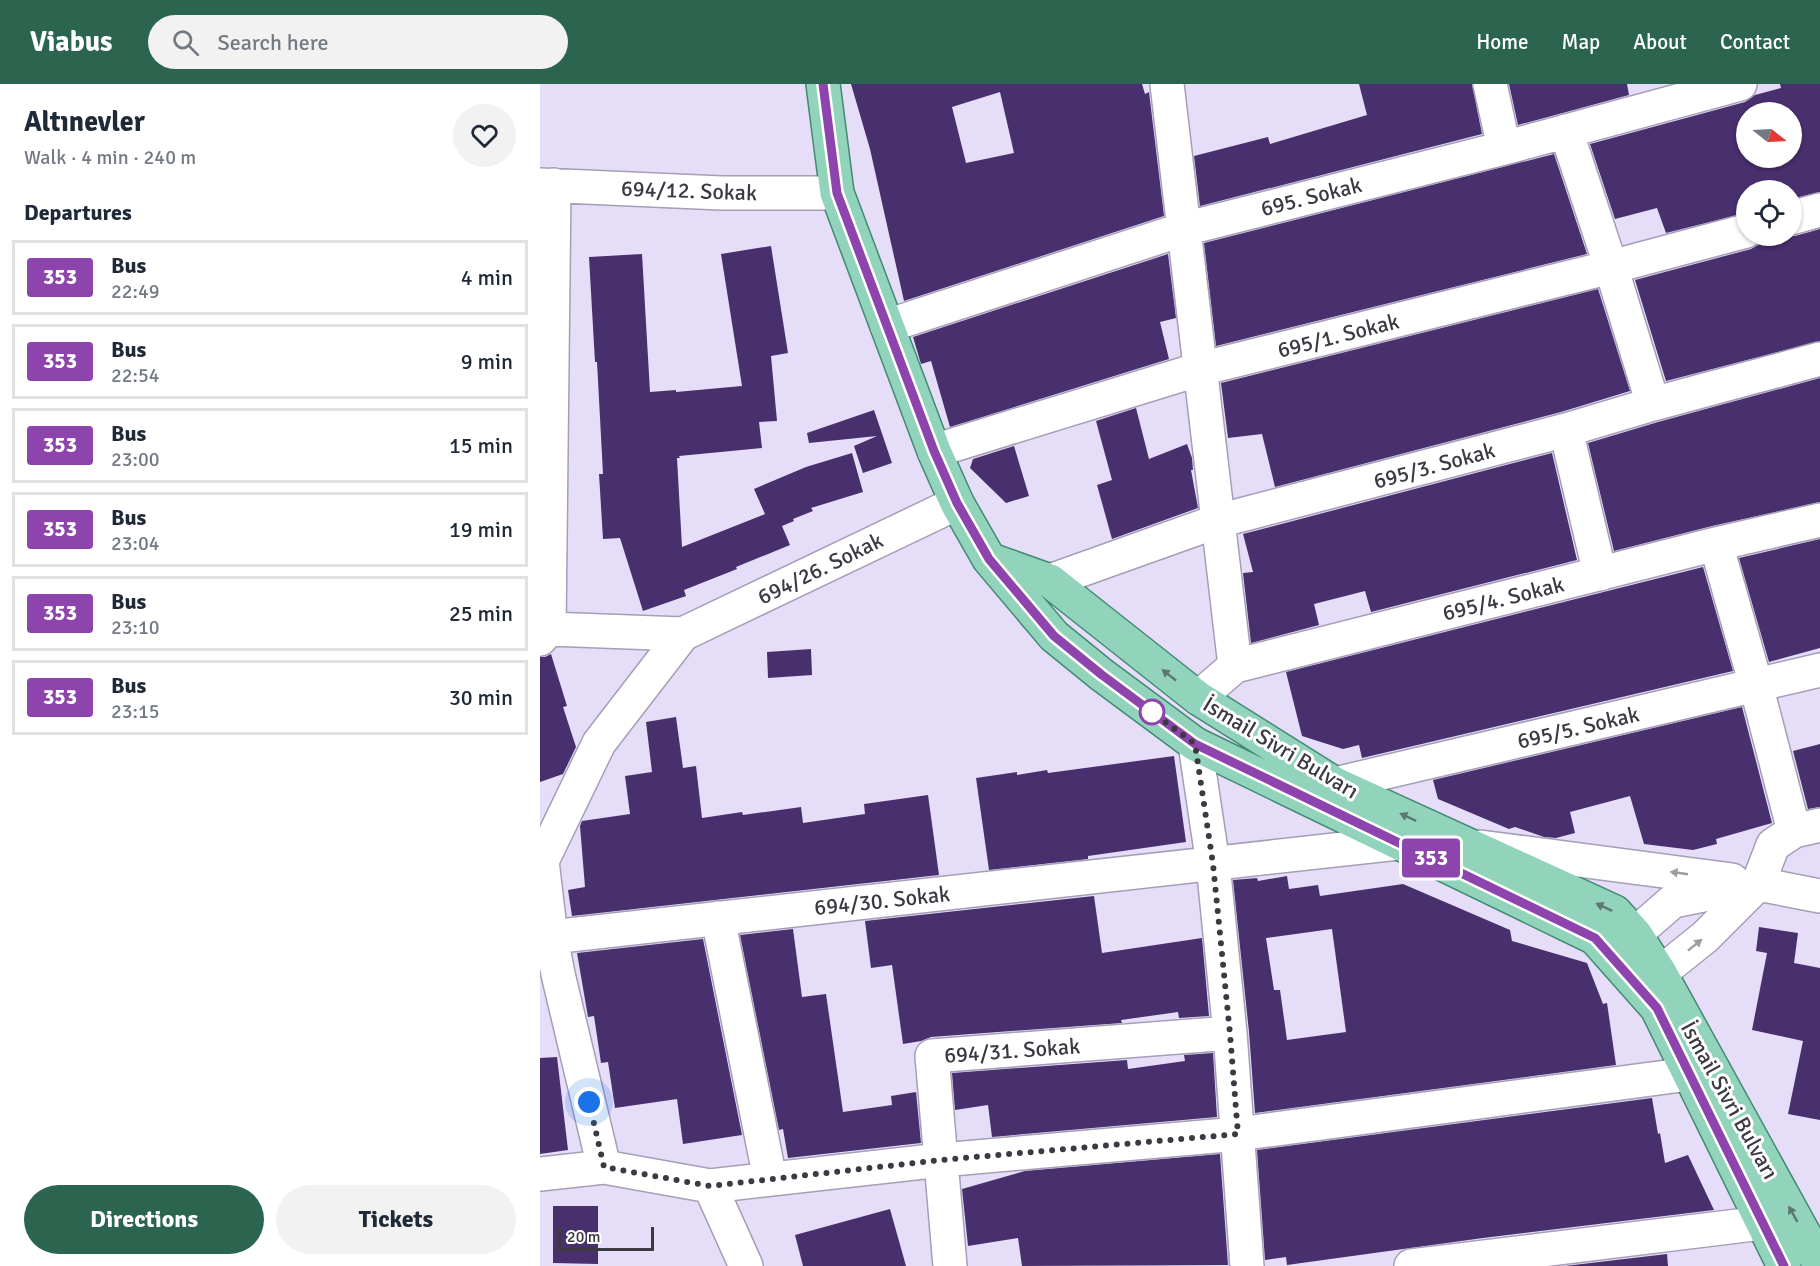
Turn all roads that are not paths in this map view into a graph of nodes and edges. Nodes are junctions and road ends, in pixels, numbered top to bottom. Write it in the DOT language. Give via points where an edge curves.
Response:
graph roads {
  1 [pos="823,84"];
  2 [pos="1167,84"];
  3 [pos="1490,84"];
  4 [pos="1740,84"];
  5 [pos="1640,98"];
  6 [pos="1566,131"];
  7 [pos="1504,148"];
  8 [pos="547,185"];
  9 [pos="837,193"];
  10 [pos="1820,210"];
  11 [pos="1802,215"];
  12 [pos="1184,229"];
  13 [pos="1736,234"];
  14 [pos="1611,267"];
  15 [pos="887,326"];
  16 [pos="1820,359"];
  17 [pos="1200,369"];
  18 [pos="1653,404"];
  19 [pos="1566,430"];
  20 [pos="934,451"];
  21 [pos="957,503"];
  22 [pos="1820,520"];
  23 [pos="1218,521"];
  24 [pos="1716,544"];
  25 [pos="989,559"];
  26 [pos="1600,574"];
  27 [pos="1050,581"];
  28 [pos="544,634"];
  29 [pos="683,634"];
  30 [pos="1235,666"];
  31 [pos="1820,669"];
  32 [pos="1756,685"];
  33 [pos="1198,698"];
  34 [pos="1195,744"];
  35 [pos="1335,784"];
  36 [pos="550,825"];
  37 [pos="1807,828"];
  38 [pos="1398,843"];
  39 [pos="1468,845"];
  40 [pos="1213,864"];
  41 [pos="1758,884"];
  42 [pos="1820,896"];
  43 [pos="718,918"];
  44 [pos="1635,934"];
  45 [pos="551,937"];
  46 [pos="1625,970"];
  47 [pos="1660,974"];
  48 [pos="549,976"];
  49 [pos="1230,1034"];
  50 [pos="1689,1074"];
  51 [pos="1238,1134"];
  52 [pos="941,1160"];
  53 [pos="604,1167"];
  54 [pos="540,1174"];
  55 [pos="770,1179"];
  56 [pos="710,1186"];
  57 [pos="1762,1223"];
  58 [pos="1819,1262"];
  59 [pos="746,1266"];
  60 [pos="950,1266"];
  61 [pos="1247,1266"];
  62 [pos="1411,1266"];
  63 [pos="1784,1266"];
  1 -- 9 [label="main road, İsmail Sivri Bulvarı"];
  2 -- 12 [label="street"];
  3 -- 7 [label="street"];
  4 -- 5 [label="street, 695. Sokak"];
  5 -- 6 [label="street, 695. Sokak"];
  6 -- 7 [label="street, 695. Sokak"];
  6 -- 14 [label="street"];
  7 -- 12 [label="street, 695. Sokak"];
  8 -- 9 [label="street, 694/12. Sokak" via="721,193"];
  8 -- 28 [label="street"];
  9 -- 15 [label="main road, İsmail Sivri Bulvarı"];
  10 -- 11 [label="street"];
  12 -- 15 [label="street, 695. Sokak"];
  12 -- 17 [label="street"];
  13 -- 14 [label="street, 695/1. Sokak"];
  14 -- 17 [label="street, 695/1. Sokak"];
  14 -- 18 [label="street"];
  15 -- 20 [label="main road, İsmail Sivri Bulvarı"];
  16 -- 18 [label="street, 695/3. Sokak"];
  17 -- 20 [label="street, 695/1. Sokak"];
  17 -- 23 [label="street"];
  18 -- 19 [label="street, 695/3. Sokak"];
  19 -- 23 [label="street, 695/3. Sokak"];
  19 -- 26 [label="street"];
  20 -- 21 [label="main road, İsmail Sivri Bulvarı"];
  21 -- 25 [label="main road, İsmail Sivri Bulvarı"];
  21 -- 29 [label="street, 694/26. Sokak"];
  22 -- 24 [label="street, 695/4. Sokak"];
  23 -- 27 [label="street, 695/3. Sokak"];
  23 -- 30 [label="street"];
  24 -- 26 [label="street, 695/4. Sokak"];
  24 -- 32 [label="street"];
  25 -- 27 [label="main road, İsmail Sivri Bulvarı"];
  25 -- 34 [label="main road, İsmail Sivri Bulvarı" via="1054,636"];
  26 -- 30 [label="street, 695/4. Sokak"];
  33 -- 27 [label="main road, İsmail Sivri Bulvarı, one-way"];
  28 -- 29 [label="street, 694/26. Sokak"];
  29 -- 36 [label="street, 694/26. Sokak" via="599,743"];
  30 -- 33 [label="street, 695/4. Sokak"];
  31 -- 32 [label="street, 695/5. Sokak"];
  32 -- 35 [label="street, 695/5. Sokak"];
  32 -- 37 [label="street"];
  33 -- 35 [label="main road, İsmail Sivri Bulvarı"];
  34 -- 38 [label="main road, İsmail Sivri Bulvarı"];
  34 -- 40 [label="street"];
  39 -- 35 [label="main road, İsmail Sivri Bulvarı, one-way"];
  36 -- 45 [label="street, 694/26. Sokak" via="542,861"];
  37 -- 41 [label="street" via="1773,845"];
  38 -- 40 [label="street, 694/30. Sokak"];
  38 -- 46 [label="main road, İsmail Sivri Bulvarı" via="1595,938"];
  41 -- 39 [label="street, one-way"];
  44 -- 39 [label="main road, İsmail Sivri Bulvarı, one-way" via="1615,912"];
  40 -- 43 [label="street, 694/30. Sokak"];
  40 -- 49 [label="street"];
  41 -- 42 [label="street"];
  41 -- 44 [label="street" via="1674,901"];
  47 -- 41 [label="street, one-way" via="1705,937"];
  43 -- 45 [label="street, 694/30. Sokak"];
  43 -- 55 [label="street"];
  44 -- 46 [label="street"];
  44 -- 47 [label="main road, İsmail Sivri Bulvarı"];
  45 -- 48 [label="street, 694/26. Sokak"];
  46 -- 47 [label="street"];
  46 -- 50 [label="main road, İsmail Sivri Bulvarı" via="1657,1008"];
  58 -- 47 [label="main road, İsmail Sivri Bulvarı, one-way"];
  48 -- 53 [label="street, 694/26. Sokak"];
  49 -- 51 [label="street"];
  49 -- 52 [label="street, 694/31. Sokak" via="932,1056"];
  50 -- 51 [label="street"];
  50 -- 57 [label="main road, İsmail Sivri Bulvarı"];
  51 -- 52 [label="street"];
  51 -- 61 [label="street"];
  52 -- 55 [label="street"];
  52 -- 60 [label="street, 694/31. Sokak"];
  53 -- 54 [label="street"];
  53 -- 56 [label="street"];
  55 -- 56 [label="street"];
  56 -- 59 [label="street"];
  57 -- 62 [label="street"];
  57 -- 63 [label="main road, İsmail Sivri Bulvarı"];
}
